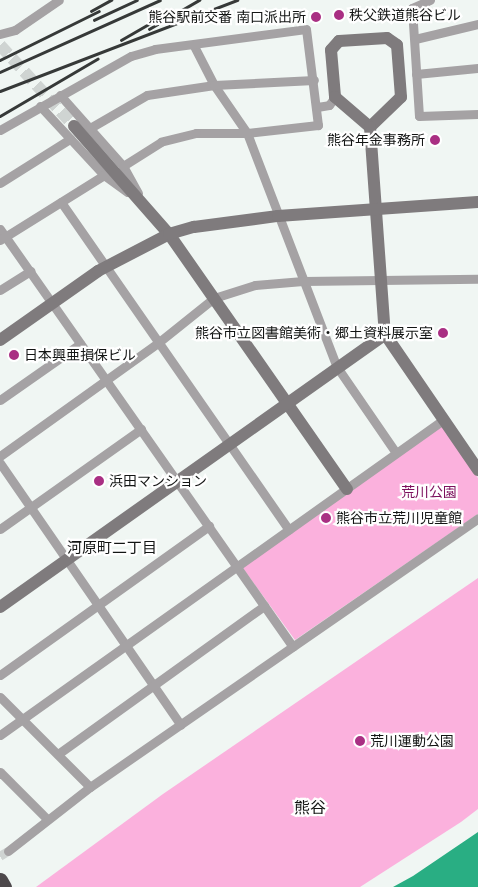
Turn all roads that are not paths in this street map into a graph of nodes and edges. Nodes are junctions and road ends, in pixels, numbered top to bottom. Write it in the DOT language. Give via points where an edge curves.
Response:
graph roads {
  1 [pos="59,0"];
  2 [pos="430,0"];
  3 [pos="478,24"];
  4 [pos="0,27"];
  5 [pos="0,34"];
  6 [pos="415,39"];
  7 [pos="194,46"];
  8 [pos="478,68"];
  9 [pos="416,74"];
  10 [pos="314,80"];
  11 [pos="214,85"];
  12 [pos="60,95"];
  13 [pos="418,96"];
  14 [pos="335,97"];
  15 [pos="401,97"];
  16 [pos="40,106"];
  17 [pos="317,106"];
  18 [pos="478,114"];
  19 [pos="74,126"];
  20 [pos="370,127"];
  21 [pos="90,128"];
  22 [pos="0,130"];
  23 [pos="247,133"];
  24 [pos="70,139"];
  25 [pos="123,166"];
  26 [pos="104,175"];
  27 [pos="0,183"];
  28 [pos="61,202"];
  29 [pos="478,202"];
  30 [pos="145,206"];
  31 [pos="375,209"];
  32 [pos="278,216"];
  33 [pos="169,234"];
  34 [pos="2,235"];
  35 [pos="107,266"];
  36 [pos="30,272"];
  37 [pos="478,279"];
  38 [pos="380,280"];
  39 [pos="303,281"];
  40 [pos="0,290"];
  41 [pos="214,298"];
  42 [pos="54,302"];
  43 [pos="385,334"];
  44 [pos="0,340"];
  45 [pos="160,342"];
  46 [pos="80,344"];
  47 [pos="337,367"];
  48 [pos="107,381"];
  49 [pos="0,400"];
  50 [pos="286,402"];
  51 [pos="443,420"];
  52 [pos="141,429"];
  53 [pos="230,443"];
  54 [pos="396,453"];
  55 [pos="0,456"];
  56 [pos="0,463"];
  57 [pos="478,470"];
  58 [pos="177,481"];
  59 [pos="347,489"];
  60 [pos="30,508"];
  61 [pos="478,518"];
  62 [pos="209,526"];
  63 [pos="0,529"];
  64 [pos="289,530"];
  65 [pos="66,560"];
  66 [pos="238,567"];
  67 [pos="98,604"];
  68 [pos="264,606"];
  69 [pos="0,607"];
  70 [pos="126,646"];
  71 [pos="293,647"];
  72 [pos="0,675"];
  73 [pos="153,685"];
  74 [pos="0,696"];
  75 [pos="23,719"];
  76 [pos="181,725"];
  77 [pos="0,735"];
  78 [pos="58,754"];
  79 [pos="0,772"];
  80 [pos="90,788"];
  81 [pos="47,819"];
  82 [pos="8,850"];
  83 [pos="0,880"];
  84 [pos="4,887"];
  1 -- 5 [label="street" via="15,30"];
  2 -- 6 [label="street" via="412,8"];
  3 -- 6 [label="street"];
  4 -- 5 [label="street"];
  6 -- 9 [label="street"];
  7 -- 10 [label="street" via="306,29"];
  7 -- 11 [label="street"];
  7 -- 12 [label="street" via="155,49 131,56"];
  8 -- 9 [label="street"];
  9 -- 13 [label="street"];
  10 -- 11 [label="street"];
  10 -- 17 [label="street"];
  11 -- 21 [label="street" via="147,95"];
  11 -- 23 [label="street"];
  12 -- 16 [label="street"];
  12 -- 21 [label="street"];
  13 -- 15 [label="street"];
  13 -- 18 [label="street" via="419,116"];
  14 -- 15 [label="street" via="333,46 339,41 387,38 397,45"];
  14 -- 17 [label="street" via="329,105"];
  14 -- 20 [label="street"];
  15 -- 20 [label="street"];
  16 -- 22 [label="street"];
  16 -- 24 [label="street"];
  17 -- 23 [label="street" via="318,125"];
  19 -- 30 [label="street"];
  20 -- 31 [label="street"];
  21 -- 25 [label="street"];
  23 -- 25 [label="street" via="196,133 161,142"];
  23 -- 32 [label="street"];
  24 -- 26 [label="street"];
  24 -- 27 [label="street"];
  25 -- 30 [label="street"];
  26 -- 28 [label="street"];
  26 -- 30 [label="street"];
  28 -- 34 [label="street"];
  28 -- 35 [label="street"];
  29 -- 31 [label="street"];
  30 -- 33 [label="street"];
  31 -- 32 [label="street"];
  31 -- 38 [label="street"];
  32 -- 33 [label="street" via="217,222"];
  32 -- 39 [label="street"];
  33 -- 35 [label="street"];
  33 -- 41 [label="street"];
  34 -- 36 [label="street"];
  35 -- 42 [label="street"];
  35 -- 45 [label="street"];
  36 -- 40 [label="street"];
  36 -- 42 [label="street"];
  37 -- 38 [label="street"];
  38 -- 39 [label="street"];
  38 -- 43 [label="street"];
  39 -- 41 [label="street" via="255,285"];
  39 -- 47 [label="street"];
  41 -- 45 [label="street"];
  41 -- 50 [label="street"];
  42 -- 44 [label="street"];
  42 -- 46 [label="street"];
  43 -- 47 [label="street"];
  43 -- 51 [label="street"];
  45 -- 48 [label="street"];
  45 -- 53 [label="street"];
  46 -- 48 [label="street"];
  46 -- 49 [label="street"];
  47 -- 50 [label="street"];
  47 -- 54 [label="street"];
  48 -- 52 [label="street"];
  48 -- 55 [label="street"];
  50 -- 53 [label="street"];
  50 -- 59 [label="street"];
  51 -- 54 [label="street"];
  51 -- 57 [label="street"];
  52 -- 58 [label="street"];
  52 -- 60 [label="street"];
  53 -- 58 [label="street"];
  53 -- 64 [label="street"];
  54 -- 59 [label="street"];
  56 -- 60 [label="street"];
  58 -- 62 [label="street"];
  58 -- 65 [label="street"];
  59 -- 64 [label="street"];
  60 -- 63 [label="street"];
  60 -- 65 [label="street"];
  61 -- 71 [label="street"];
  62 -- 66 [label="street"];
  62 -- 67 [label="street"];
  64 -- 66 [label="street"];
  65 -- 67 [label="street"];
  65 -- 69 [label="street"];
  66 -- 68 [label="street"];
  66 -- 70 [label="street"];
  67 -- 70 [label="street"];
  67 -- 72 [label="street"];
  68 -- 71 [label="street"];
  68 -- 73 [label="street"];
  70 -- 73 [label="street"];
  70 -- 75 [label="street"];
  71 -- 76 [label="street"];
  73 -- 76 [label="street"];
  73 -- 78 [label="street"];
  74 -- 75 [label="street"];
  75 -- 77 [label="street"];
  75 -- 78 [label="street"];
  76 -- 80 [label="street"];
  78 -- 80 [label="street"];
  79 -- 81 [label="street"];
  80 -- 81 [label="street"];
  81 -- 82 [label="street"];
  83 -- 84 [label="highway"];
}
